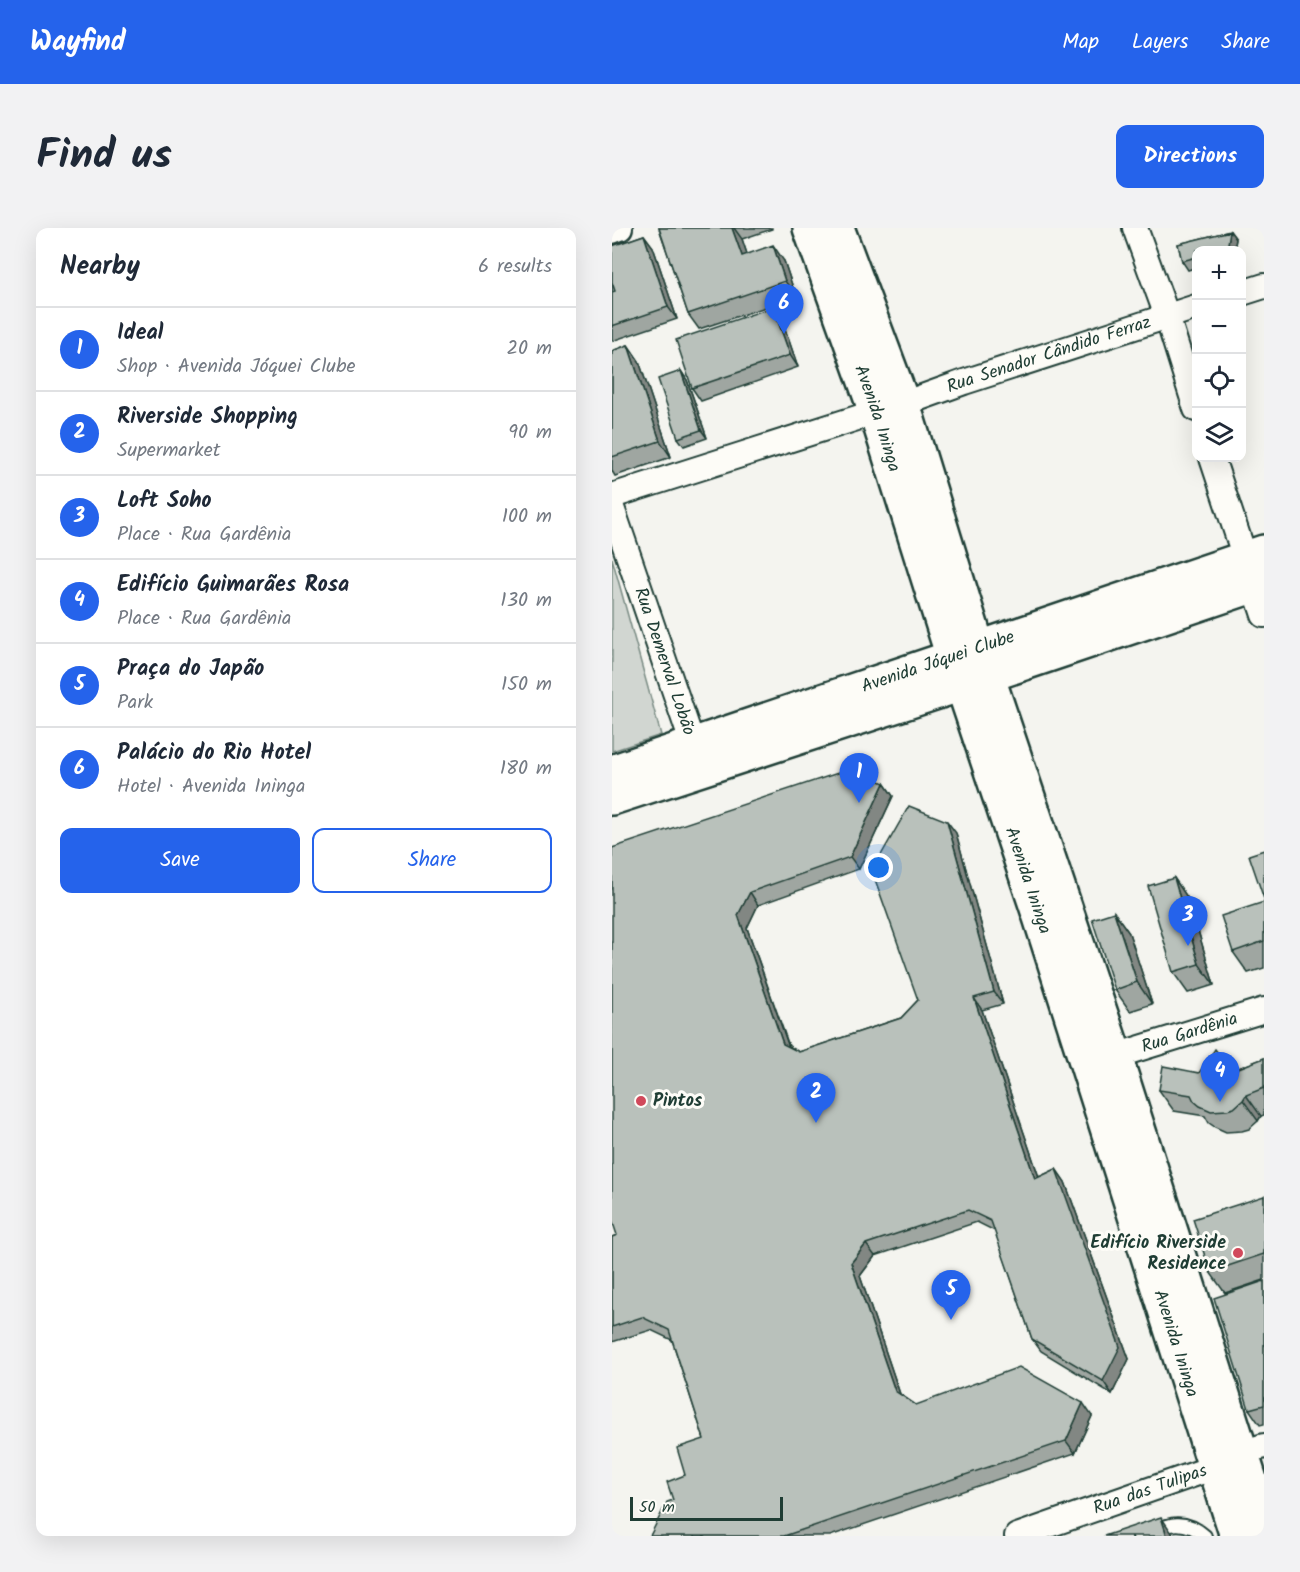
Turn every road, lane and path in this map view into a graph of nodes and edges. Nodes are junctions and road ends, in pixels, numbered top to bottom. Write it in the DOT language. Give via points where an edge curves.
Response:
graph roads {
  1 [pos="620,228"];
  2 [pos="810,228"];
  3 [pos="837,228"];
  4 [pos="1135,228"];
  5 [pos="612,231"];
  6 [pos="1264,286"];
  7 [pos="1246,292"];
  8 [pos="1192,308"];
  9 [pos="1167,316"];
  10 [pos="889,408"];
  11 [pos="1197,408"];
  12 [pos="1214,462"];
  13 [pos="612,496"];
  14 [pos="612,508"];
  15 [pos="1258,579"];
  16 [pos="970,666"];
  17 [pos="693,745"];
  18 [pos="612,772"];
  19 [pos="612,798"];
  20 [pos="1264,1010"];
  21 [pos="1115,1056"];
  22 [pos="1240,1455"];
  23 [pos="1264,1524"];
  24 [pos="1017,1536"];
  25 [pos="1139,1536"];
  26 [pos="1205,1536"];
  27 [pos="1237,1536"];
  1 -- 5 [label="street"];
  2 -- 10 [label="main road, Avenida Ininga"];
  3 -- 10 [label="main road, Avenida Ininga"];
  4 -- 9 [label="street"];
  6 -- 7 [label="street"];
  8 -- 9 [label="street, Rua Senador Cândido Ferraz"];
  9 -- 10 [label="street, Rua Senador Cândido Ferraz"];
  9 -- 11 [label="street"];
  10 -- 13 [label="street, Rua Senador Cândido Ferraz"];
  10 -- 16 [label="main road, Avenida Ininga"];
  12 -- 15 [label="street"];
  14 -- 17 [label="street, Rua Demerval Lobão"];
  15 -- 16 [label="main road, Avenida Jóquei Clube"];
  16 -- 17 [label="main road, Avenida Jóquei Clube"];
  16 -- 19 [label="main road, Avenida Jóquei Clube"];
  16 -- 21 [label="main road, Avenida Ininga"];
  16 -- 22 [label="main road, Avenida Ininga" via="1040,916"];
  17 -- 18 [label="main road, Avenida Jóquei Clube"];
  20 -- 21 [label="street, Rua Gardênia"];
  21 -- 22 [label="main road, Avenida Ininga"];
  22 -- 23 [label="main road, Avenida Ininga"];
  22 -- 24 [label="street, Rua das Tulipas"];
  22 -- 27 [label="main road, Avenida Ininga"];
  25 -- 26 [label="lane" via="1170,1524 1188,1525"];
}
